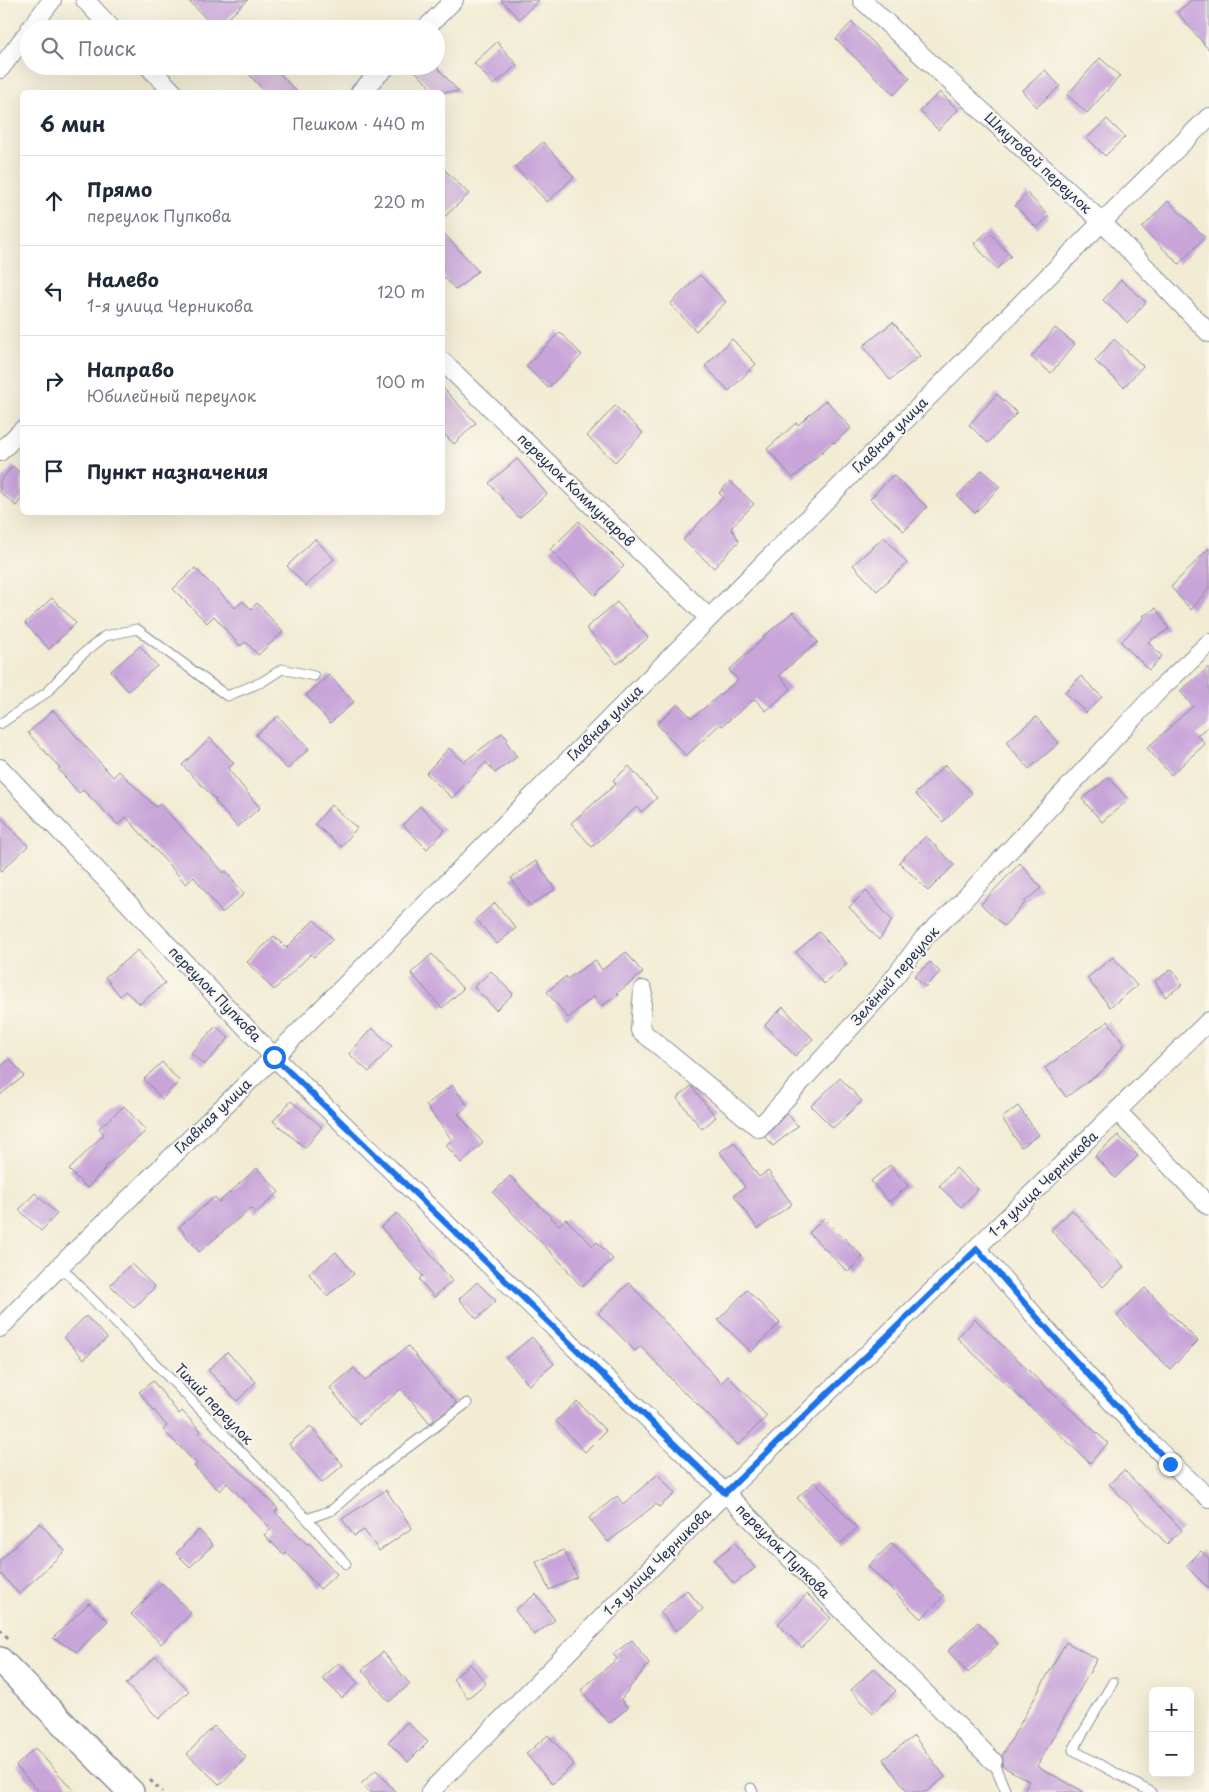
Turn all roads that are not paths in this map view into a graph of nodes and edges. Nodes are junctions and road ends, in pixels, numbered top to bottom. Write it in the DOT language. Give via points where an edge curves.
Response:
graph roads {
  1 [pos="52,0"];
  2 [pos="85,0"];
  3 [pos="454,0"];
  4 [pos="862,0"];
  5 [pos="37,20"];
  6 [pos="104,20"];
  7 [pos="434,20"];
  8 [pos="20,42"];
  9 [pos="0,69"];
  10 [pos="157,75"];
  11 [pos="378,75"];
  12 [pos="171,90"];
  13 [pos="362,90"];
  14 [pos="1209,117"];
  15 [pos="1102,222"];
  16 [pos="1209,333"];
  17 [pos="445,364"];
  18 [pos="20,432"];
  19 [pos="0,452"];
  20 [pos="709,618"];
  21 [pos="1209,643"];
  22 [pos="314,676"];
  23 [pos="0,724"];
  24 [pos="0,768"];
  25 [pos="643,990"];
  26 [pos="1209,1021"];
  27 [pos="274,1057"];
  28 [pos="1117,1111"];
  29 [pos="1209,1206"];
  30 [pos="977,1249"];
  31 [pos="60,1266"];
  32 [pos="0,1328"];
  33 [pos="467,1403"];
  34 [pos="725,1493"];
  35 [pos="1209,1498"];
  36 [pos="307,1520"];
  37 [pos="346,1564"];
  38 [pos="0,1660"];
  39 [pos="1113,1682"];
  40 [pos="992,1762"];
  41 [pos="131,1792"];
  42 [pos="430,1792"];
  43 [pos="1006,1792"];
  44 [pos="1151,1792"];
  1 -- 5 [label="street"];
  2 -- 6 [label="street"];
  3 -- 7 [label="street"];
  4 -- 15 [label="street, Шмутовой переулок"];
  8 -- 9 [label="street"];
  10 -- 12 [label="street"];
  11 -- 13 [label="street"];
  14 -- 15 [label="street, Главная улица"];
  15 -- 16 [label="street, Шмутовой переулок"];
  15 -- 20 [label="street, Главная улица"];
  17 -- 20 [label="street, переулок Коммунаров"];
  18 -- 19 [label="street"];
  20 -- 27 [label="street, Главная улица"];
  21 -- 25 [label="street, Зелёный переулок" via="1160,689 924,938 884,991 759,1128 640,1030"];
  22 -- 23 [label="lane" via="282,669 262,682 227,696 137,629 105,636 79,657 46,693"];
  24 -- 27 [label="street, переулок Пупкова"];
  26 -- 28 [label="street, 1-я улица Черникова"];
  27 -- 31 [label="street, Главная улица"];
  27 -- 34 [label="street, переулок Пупкова"];
  28 -- 29 [label="street"];
  28 -- 30 [label="street, 1-я улица Черникова"];
  30 -- 34 [label="street, 1-я улица Черникова"];
  30 -- 35 [label="street" via="1170,1464"];
  31 -- 32 [label="street, Главная улица"];
  31 -- 36 [label="lane, Тихий переулок"];
  33 -- 36 [label="lane" via="374,1473 332,1510"];
  34 -- 40 [label="street, переулок Пупкова"];
  34 -- 42 [label="street, 1-я улица Черникова"];
  36 -- 37 [label="lane, Тихий переулок"];
  38 -- 41 [label="street"];
  39 -- 44 [label="lane" via="1073,1750"];
  40 -- 43 [label="lane"];
}
